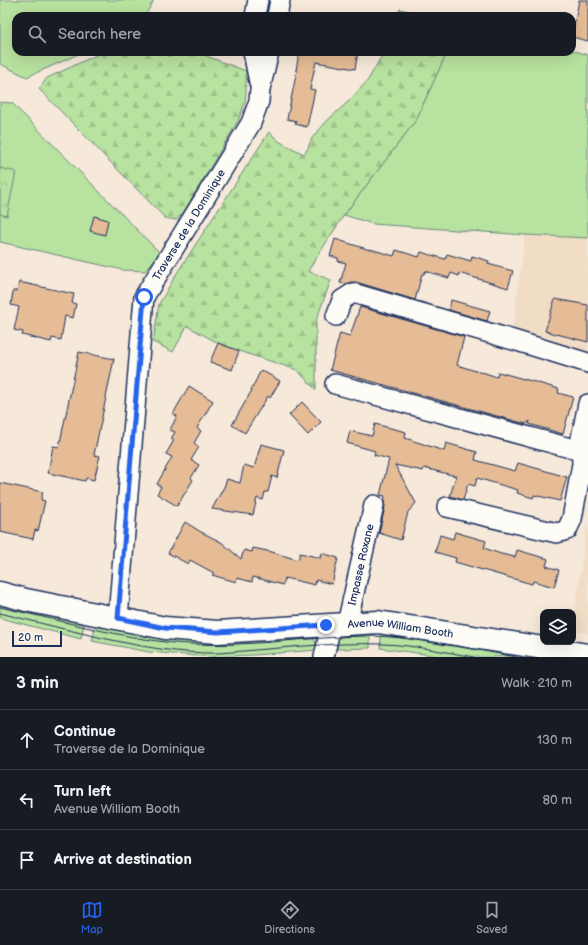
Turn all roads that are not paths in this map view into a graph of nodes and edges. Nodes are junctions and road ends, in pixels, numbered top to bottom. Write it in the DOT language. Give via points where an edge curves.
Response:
graph roads {
  1 [pos="258,0"];
  2 [pos="280,0"];
  3 [pos="256,12"];
  4 [pos="277,12"];
  5 [pos="254,56"];
  6 [pos="268,56"];
  7 [pos="260,95"];
  8 [pos="336,316"];
  9 [pos="588,363"];
  10 [pos="336,384"];
  11 [pos="588,404"];
  12 [pos="581,451"];
  13 [pos="374,505"];
  14 [pos="448,507"];
  15 [pos="0,593"];
  16 [pos="118,618"];
  17 [pos="339,624"];
  18 [pos="588,655"];
  19 [pos="324,657"];
  1 -- 3 [label="street"];
  2 -- 4 [label="street"];
  5 -- 7 [label="street"];
  6 -- 7 [label="street, Traverse de la Dominique"];
  7 -- 16 [label="street, Traverse de la Dominique" via="251,123 144,297"];
  8 -- 9 [label="street" via="342,300 353,293"];
  10 -- 12 [label="street"];
  11 -- 12 [label="street"];
  12 -- 14 [label="street" via="582,464 572,519 567,530 557,533"];
  13 -- 17 [label="street, Impasse Roxane"];
  15 -- 16 [label="street, Avenue William Booth"];
  16 -- 17 [label="street, Avenue William Booth" via="165,628 218,632"];
  17 -- 18 [label="street, Avenue William Booth" via="378,622"];
  17 -- 19 [label="street, Impasse Roxane"];
}
